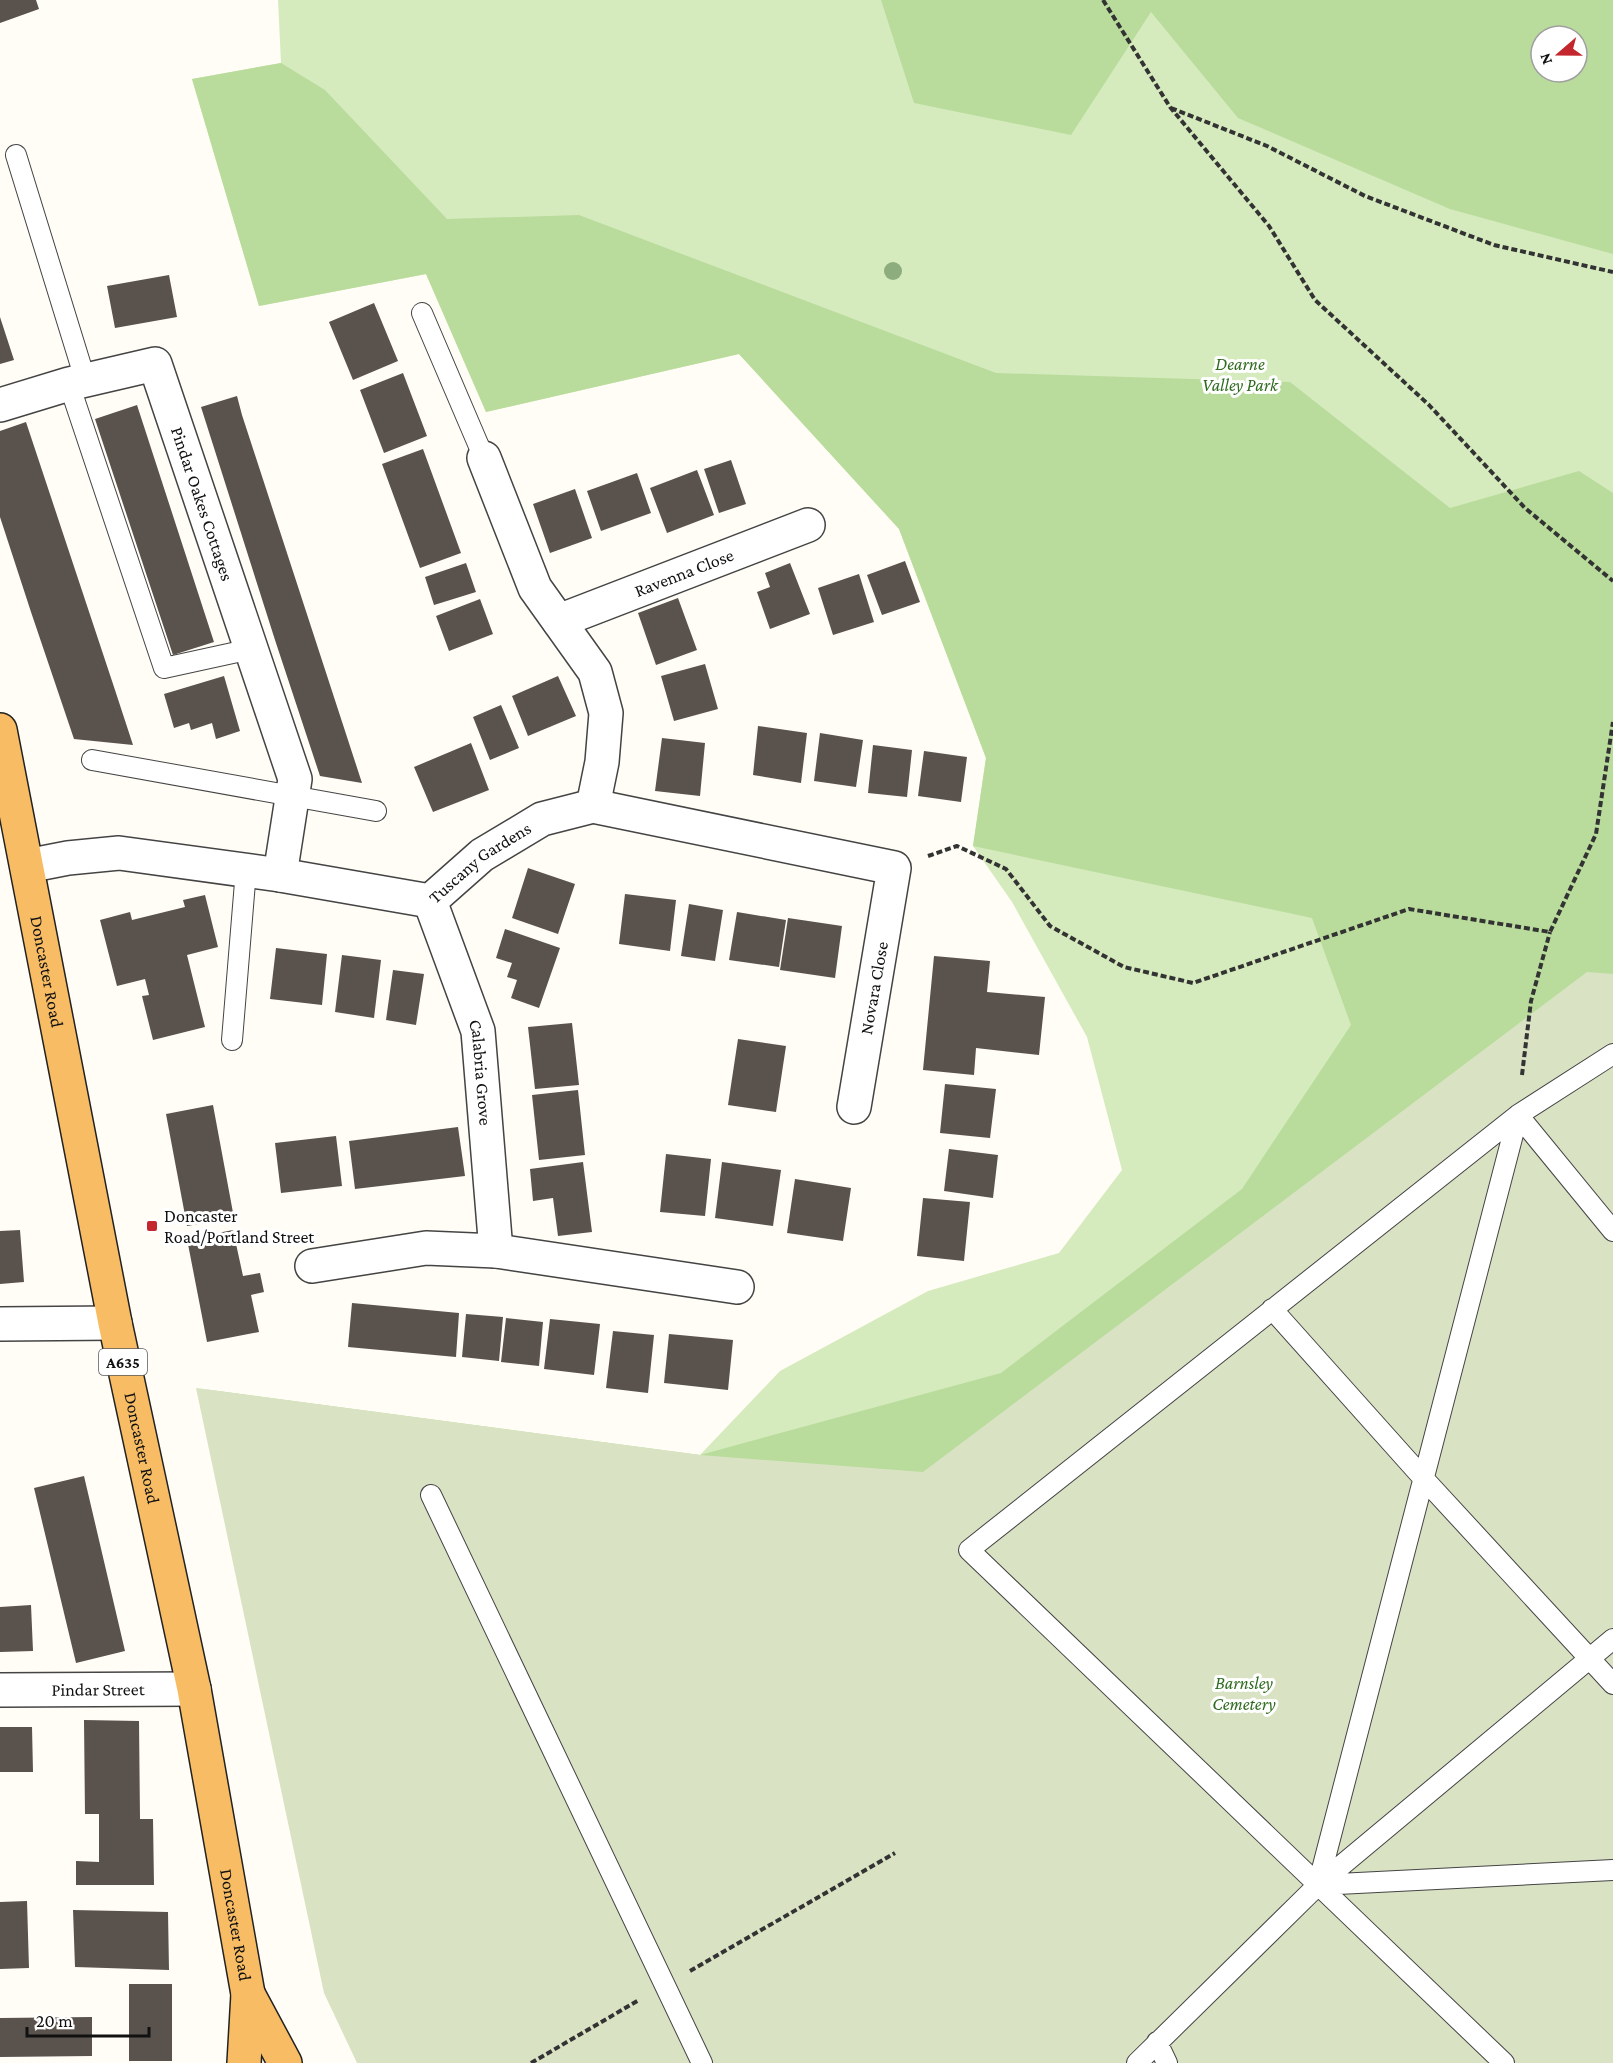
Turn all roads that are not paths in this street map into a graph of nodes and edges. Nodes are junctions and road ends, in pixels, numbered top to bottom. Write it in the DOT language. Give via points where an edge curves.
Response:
graph roads {
  1 [pos="16,154"];
  2 [pos="422,313"];
  3 [pos="77,382"];
  4 [pos="0,405"];
  5 [pos="484,458"];
  6 [pos="808,525"];
  7 [pos="559,621"];
  8 [pos="251,649"];
  9 [pos="1,735"];
  10 [pos="92,760"];
  11 [pos="293,796"];
  12 [pos="593,806"];
  13 [pos="376,811"];
  14 [pos="27,866"];
  15 [pos="894,868"];
  16 [pos="246,870"];
  17 [pos="280,875"];
  18 [pos="430,901"];
  19 [pos="232,1040"];
  20 [pos="1613,1054"];
  21 [pos="854,1107"];
  22 [pos="1518,1115"];
  23 [pos="1613,1230"];
  24 [pos="496,1251"];
  25 [pos="312,1266"];
  26 [pos="737,1287"];
  27 [pos="1272,1309"];
  28 [pos="115,1323"];
  29 [pos="0,1324"];
  30 [pos="1424,1479"];
  31 [pos="432,1495"];
  32 [pos="1613,1639"];
  33 [pos="1590,1658"];
  34 [pos="1613,1684"];
  35 [pos="194,1689"];
  36 [pos="0,1690"];
  37 [pos="1613,1870"];
  38 [pos="1318,1885"];
  39 [pos="248,1994"];
  40 [pos="1157,2042"];
  41 [pos="244,2063"];
  42 [pos="285,2063"];
  43 [pos="702,2063"];
  44 [pos="1137,2063"];
  45 [pos="1167,2063"];
  46 [pos="1504,2063"];
  1 -- 3 [label="lane"];
  2 -- 5 [label="lane"];
  3 -- 4 [label="street, Pindar Oakes Cottages"];
  3 -- 8 [label="street, Pindar Oakes Cottages" via="155,364"];
  3 -- 8 [label="lane" via="164,668"];
  5 -- 7 [label="street" via="536,588"];
  6 -- 7 [label="street, Ravenna Close"];
  7 -- 12 [label="street" via="596,672 606,713 603,762"];
  8 -- 11 [label="street, Pindar Oakes Cottages" via="295,779"];
  9 -- 14 [label="highway, Doncaster Road / A635"];
  10 -- 11 [label="lane"];
  11 -- 13 [label="lane"];
  11 -- 17 [label="street, Pindar Oakes Cottages"];
  12 -- 15 [label="street, Tuscany Gardens"];
  12 -- 18 [label="street, Tuscany Gardens" via="542,819 482,855"];
  14 -- 16 [label="street, Tuscany Gardens" via="119,854"];
  14 -- 28 [label="highway, Doncaster Road / A635"];
  15 -- 21 [label="street, Novara Close"];
  16 -- 17 [label="street, Tuscany Gardens"];
  16 -- 19 [label="lane"];
  17 -- 18 [label="street, Tuscany Gardens"];
  18 -- 24 [label="street, Calabria Grove" via="478,1031"];
  20 -- 22 [label="lane"];
  22 -- 23 [label="lane"];
  22 -- 27 [label="lane"];
  22 -- 30 [label="lane"];
  24 -- 25 [label="street" via="426,1248"];
  24 -- 26 [label="street"];
  27 -- 30 [label="lane"];
  27 -- 38 [label="lane" via="969,1550"];
  28 -- 29 [label="street"];
  28 -- 35 [label="highway, Doncaster Road / A635"];
  30 -- 33 [label="lane"];
  30 -- 38 [label="lane"];
  31 -- 43 [label="lane"];
  32 -- 33 [label="lane"];
  33 -- 34 [label="lane"];
  33 -- 38 [label="lane"];
  35 -- 36 [label="street, Pindar Street"];
  35 -- 39 [label="highway, Doncaster Road / A635"];
  37 -- 38 [label="lane"];
  38 -- 40 [label="lane"];
  38 -- 46 [label="lane"];
  39 -- 41 [label="highway, Doncaster Road / A635"];
  39 -- 42 [label="highway"];
  40 -- 44 [label="lane"];
  40 -- 45 [label="lane"];
}
